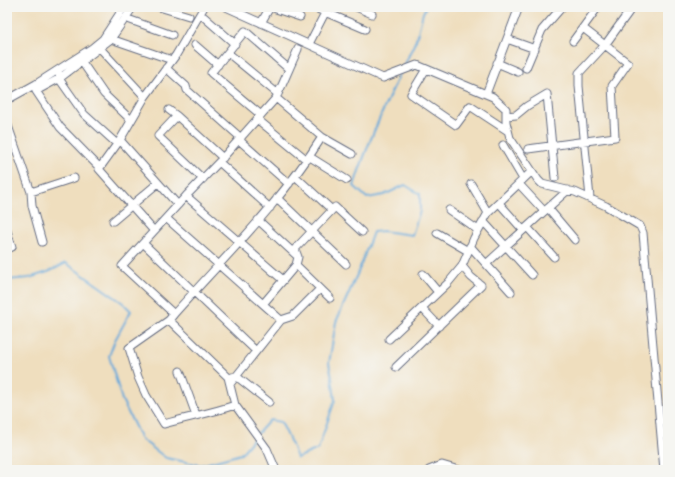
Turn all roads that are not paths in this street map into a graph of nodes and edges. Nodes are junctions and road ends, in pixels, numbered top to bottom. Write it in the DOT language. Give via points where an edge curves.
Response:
graph roads {
  1 [pos="124,7"];
  2 [pos="133,7"];
  3 [pos="159,7"];
  4 [pos="204,7"];
  5 [pos="226,7"];
  6 [pos="270,7"];
  7 [pos="313,7"];
  8 [pos="356,7"];
  9 [pos="519,7"];
  10 [pos="562,7"];
  11 [pos="598,7"];
  12 [pos="631,9"];
  13 [pos="327,10"];
  14 [pos="372,14"];
  15 [pos="190,16"];
  16 [pos="204,17"];
  17 [pos="300,17"];
  18 [pos="125,18"];
  19 [pos="261,23"];
  20 [pos="583,28"];
  21 [pos="365,29"];
  22 [pos="172,35"];
  23 [pos="108,38"];
  24 [pos="507,39"];
  25 [pos="573,41"];
  26 [pos="235,44"];
  27 [pos="309,44"];
  28 [pos="195,45"];
  29 [pos="605,45"];
  30 [pos="98,46"];
  31 [pos="298,49"];
  32 [pos="535,50"];
  33 [pos="228,53"];
  34 [pos="172,60"];
  35 [pos="82,62"];
  36 [pos="497,63"];
  37 [pos="218,65"];
  38 [pos="166,68"];
  39 [pos="526,68"];
  40 [pos="289,69"];
  41 [pos="426,69"];
  42 [pos="57,70"];
  43 [pos="518,72"];
  44 [pos="60,78"];
  45 [pos="486,94"];
  46 [pos="277,96"];
  47 [pos="145,97"];
  48 [pos="8,98"];
  49 [pos="169,110"];
  50 [pos="176,116"];
  51 [pos="506,116"];
  52 [pos="259,117"];
  53 [pos="131,120"];
  54 [pos="7,123"];
  55 [pos="508,131"];
  56 [pos="322,137"];
  57 [pos="240,139"];
  58 [pos="584,141"];
  59 [pos="118,142"];
  60 [pos="503,145"];
  61 [pos="552,146"];
  62 [pos="528,149"];
  63 [pos="352,154"];
  64 [pos="308,158"];
  65 [pos="221,160"];
  66 [pos="100,168"];
  67 [pos="532,171"];
  68 [pos="295,176"];
  69 [pos="74,178"];
  70 [pos="556,178"];
  71 [pos="203,179"];
  72 [pos="347,180"];
  73 [pos="521,182"];
  74 [pos="158,183"];
  75 [pos="289,184"];
  76 [pos="471,184"];
  77 [pos="568,190"];
  78 [pos="31,192"];
  79 [pos="186,196"];
  80 [pos="277,198"];
  81 [pos="590,198"];
  82 [pos="499,203"];
  83 [pos="132,205"];
  84 [pos="178,205"];
  85 [pos="270,208"];
  86 [pos="332,210"];
  87 [pos="449,210"];
  88 [pos="546,210"];
  89 [pos="488,213"];
  90 [pos="166,218"];
  91 [pos="258,220"];
  92 [pos="114,221"];
  93 [pos="483,221"];
  94 [pos="525,229"];
  95 [pos="478,230"];
  96 [pos="7,231"];
  97 [pos="154,231"];
  98 [pos="312,231"];
  99 [pos="362,232"];
  100 [pos="437,233"];
  101 [pos="575,240"];
  102 [pos="42,242"];
  103 [pos="239,242"];
  104 [pos="143,243"];
  105 [pos="506,246"];
  106 [pos="7,249"];
  107 [pos="469,249"];
  108 [pos="298,257"];
  109 [pos="554,257"];
  110 [pos="218,264"];
  111 [pos="346,264"];
  112 [pos="486,264"];
  113 [pos="296,265"];
  114 [pos="462,266"];
  115 [pos="422,274"];
  116 [pos="532,275"];
  117 [pos="283,280"];
  118 [pos="320,289"];
  119 [pos="193,292"];
  120 [pos="438,292"];
  121 [pos="511,292"];
  122 [pos="330,298"];
  123 [pos="263,304"];
  124 [pos="422,308"];
  125 [pos="174,314"];
  126 [pos="169,320"];
  127 [pos="281,320"];
  128 [pos="438,326"];
  129 [pos="389,339"];
  130 [pos="256,351"];
  131 [pos="396,367"];
  132 [pos="180,371"];
  133 [pos="236,376"];
  134 [pos="229,381"];
  135 [pos="269,402"];
  136 [pos="235,404"];
  137 [pos="196,415"];
  138 [pos="276,470"];
  139 [pos="429,470"];
  140 [pos="459,470"];
  141 [pos="664,470"];
  1 -- 23 [label="street"];
  2 -- 18 [label="street"];
  3 -- 15 [label="street"];
  4 -- 34 [label="street"];
  5 -- 19 [label="street"];
  6 -- 17 [label="street"];
  6 -- 19 [label="street"];
  7 -- 13 [label="street"];
  8 -- 14 [label="street"];
  9 -- 24 [label="street"];
  10 -- 32 [label="street" via="542,30"];
  11 -- 20 [label="street"];
  12 -- 29 [label="street"];
  13 -- 21 [label="street"];
  13 -- 27 [label="street"];
  16 -- 26 [label="street"];
  18 -- 22 [label="street"];
  18 -- 23 [label="street"];
  19 -- 27 [label="street"];
  20 -- 25 [label="street"];
  20 -- 29 [label="street"];
  23 -- 30 [label="street"];
  23 -- 34 [label="street"];
  24 -- 32 [label="street"];
  24 -- 36 [label="street"];
  26 -- 33 [label="street"];
  26 -- 40 [label="street" via="245,32"];
  27 -- 41 [label="street" via="383,78 417,65"];
  28 -- 37 [label="street"];
  29 -- 58 [label="street" via="579,73"];
  29 -- 58 [label="street" via="628,63 612,86 615,137"];
  30 -- 35 [label="street"];
  30 -- 42 [label="street"];
  30 -- 47 [label="street"];
  31 -- 40 [label="street"];
  32 -- 39 [label="street"];
  33 -- 37 [label="street"];
  33 -- 46 [label="street"];
  34 -- 38 [label="street"];
  35 -- 44 [label="street"];
  35 -- 53 [label="street" via="104,94"];
  36 -- 43 [label="street"];
  36 -- 45 [label="street"];
  37 -- 52 [label="street" via="211,73"];
  38 -- 47 [label="street"];
  38 -- 57 [label="street"];
  40 -- 46 [label="street"];
  41 -- 45 [label="street"];
  41 -- 55 [label="street" via="411,94 456,125 470,106"];
  42 -- 44 [label="street"];
  42 -- 48 [label="street"];
  44 -- 59 [label="street" via="84,114"];
  44 -- 66 [label="street" via="36,91 60,127"];
  45 -- 51 [label="street" via="506,109"];
  46 -- 52 [label="street"];
  46 -- 56 [label="street"];
  47 -- 53 [label="street"];
  49 -- 50 [label="street"];
  50 -- 65 [label="street"];
  50 -- 71 [label="street" via="158,136"];
  51 -- 55 [label="street"];
  51 -- 61 [label="street" via="516,115 548,94"];
  52 -- 57 [label="street"];
  52 -- 64 [label="street"];
  53 -- 59 [label="street"];
  54 -- 78 [label="street"];
  55 -- 67 [label="street"];
  56 -- 63 [label="street"];
  56 -- 64 [label="street"];
  57 -- 65 [label="street"];
  57 -- 75 [label="street"];
  58 -- 61 [label="street"];
  58 -- 81 [label="street"];
  59 -- 66 [label="street"];
  59 -- 74 [label="street"];
  60 -- 73 [label="street"];
  61 -- 62 [label="street"];
  61 -- 70 [label="street"];
  64 -- 68 [label="street"];
  64 -- 72 [label="street"];
  65 -- 71 [label="street"];
  65 -- 85 [label="street"];
  66 -- 83 [label="street"];
  67 -- 73 [label="street"];
  67 -- 77 [label="street" via="542,184"];
  68 -- 75 [label="street"];
  68 -- 86 [label="street"];
  69 -- 78 [label="street"];
  71 -- 79 [label="street"];
  73 -- 82 [label="street"];
  73 -- 88 [label="street"];
  74 -- 83 [label="street"];
  74 -- 84 [label="street"];
  75 -- 80 [label="street"];
  76 -- 89 [label="street"];
  77 -- 81 [label="street"];
  77 -- 88 [label="street"];
  78 -- 102 [label="street" via="32,206"];
  79 -- 84 [label="street"];
  79 -- 103 [label="street"];
  80 -- 85 [label="street"];
  80 -- 98 [label="street"];
  81 -- 141 [label="street" via="640,226 644,233"];
  82 -- 89 [label="street"];
  82 -- 94 [label="street"];
  83 -- 92 [label="street"];
  83 -- 97 [label="street"];
  84 -- 90 [label="street"];
  85 -- 91 [label="street"];
  86 -- 98 [label="street"];
  86 -- 99 [label="street" via="335,208"];
  87 -- 95 [label="street"];
  88 -- 94 [label="street"];
  88 -- 101 [label="street"];
  89 -- 93 [label="street"];
  90 -- 97 [label="street"];
  90 -- 110 [label="street"];
  91 -- 103 [label="street"];
  91 -- 108 [label="street"];
  93 -- 95 [label="street"];
  93 -- 105 [label="street"];
  94 -- 105 [label="street"];
  94 -- 109 [label="street"];
  95 -- 107 [label="street"];
  96 -- 106 [label="street" via="12,247"];
  97 -- 104 [label="street"];
  98 -- 108 [label="street" via="295,249"];
  98 -- 111 [label="street"];
  100 -- 107 [label="street"];
  103 -- 110 [label="street"];
  103 -- 117 [label="street"];
  104 -- 119 [label="street"];
  104 -- 125 [label="street" via="122,266"];
  105 -- 112 [label="street"];
  105 -- 116 [label="street"];
  107 -- 112 [label="street"];
  107 -- 114 [label="street"];
  108 -- 113 [label="street"];
  110 -- 119 [label="street"];
  110 -- 123 [label="street"];
  112 -- 121 [label="street"];
  113 -- 117 [label="street"];
  113 -- 118 [label="street"];
  114 -- 120 [label="street"];
  114 -- 128 [label="street" via="481,285"];
  115 -- 120 [label="street"];
  117 -- 123 [label="street"];
  118 -- 122 [label="street"];
  118 -- 127 [label="street" via="293,316"];
  119 -- 125 [label="street"];
  119 -- 130 [label="street"];
  120 -- 124 [label="street"];
  123 -- 127 [label="street"];
  124 -- 128 [label="street"];
  124 -- 129 [label="street"];
  125 -- 126 [label="street"];
  126 -- 134 [label="street"];
  126 -- 137 [label="street" via="129,348 146,395 164,424"];
  127 -- 130 [label="street"];
  128 -- 131 [label="street"];
  130 -- 133 [label="street"];
  132 -- 137 [label="street"];
  133 -- 134 [label="street"];
  133 -- 135 [label="street"];
  134 -- 136 [label="street"];
  136 -- 137 [label="street"];
  136 -- 138 [label="street" via="267,449"];
  139 -- 140 [label="street" via="442,464"];
}
